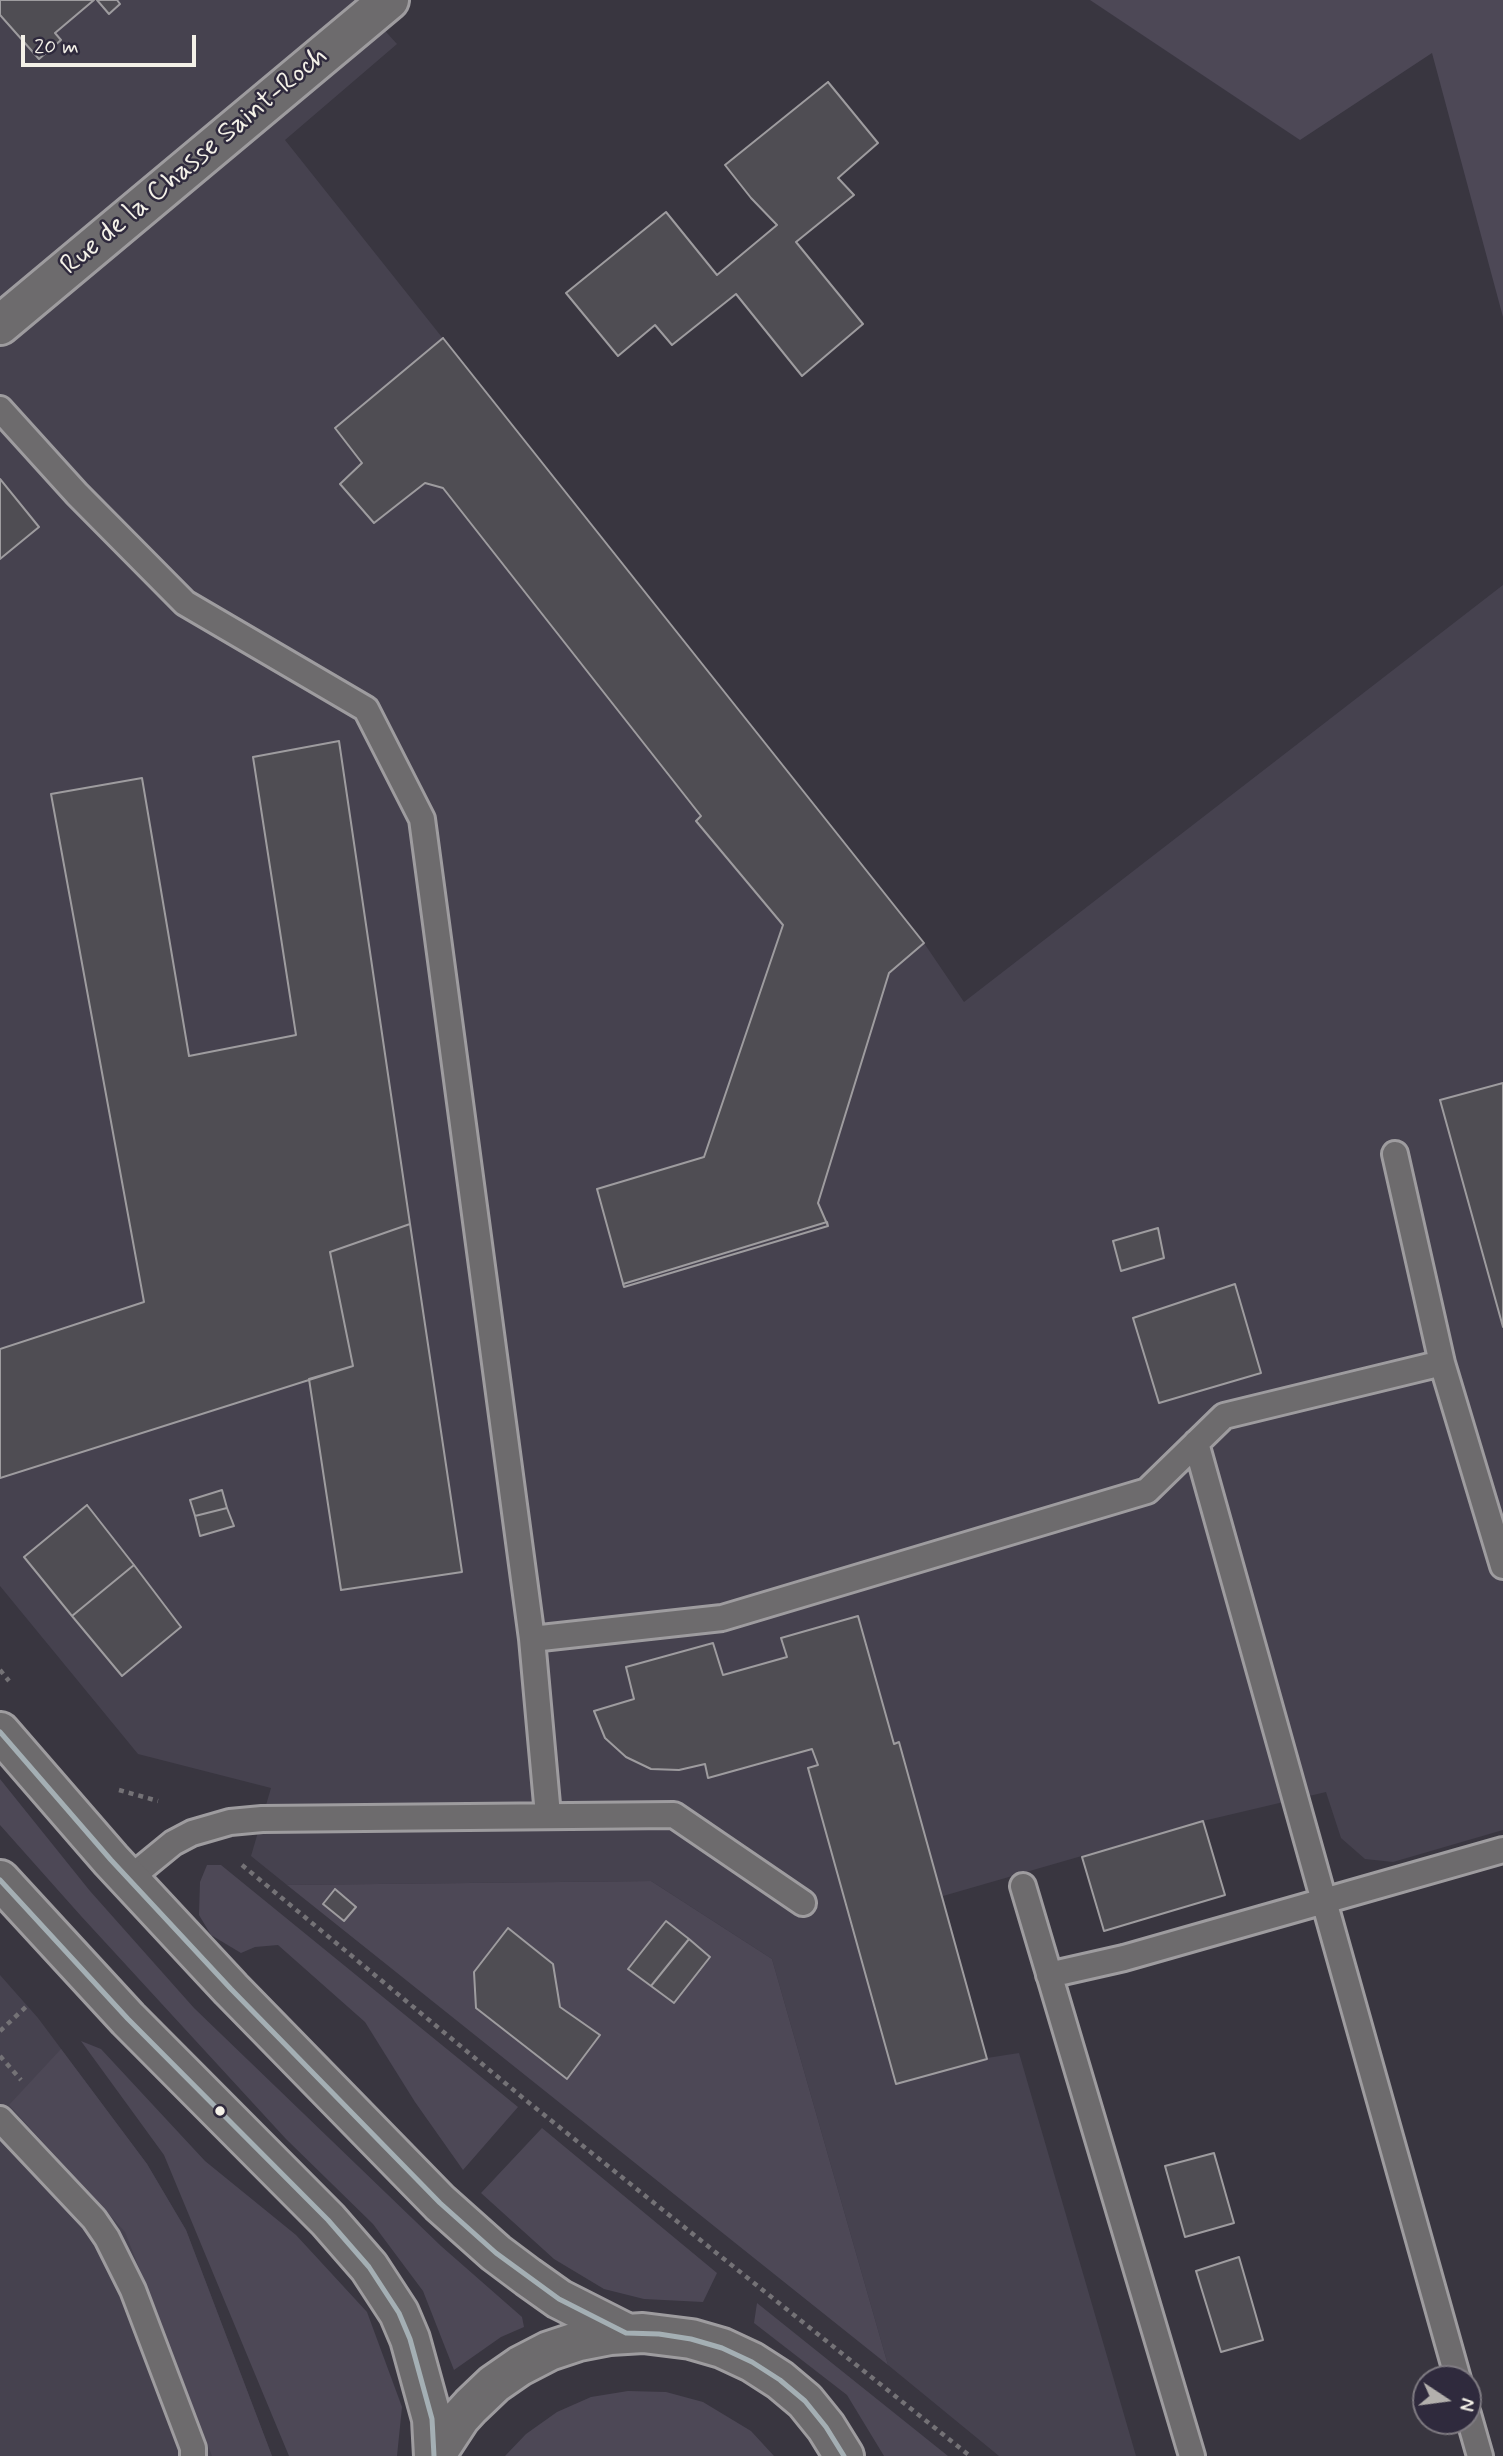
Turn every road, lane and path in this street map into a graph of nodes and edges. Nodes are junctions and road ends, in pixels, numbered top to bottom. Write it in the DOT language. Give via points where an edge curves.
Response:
graph roads {
  1 [pos="389,0"];
  2 [pos="0,325"];
  3 [pos="0,409"];
  4 [pos="1395,1154"];
  5 [pos="1442,1363"];
  6 [pos="1196,1443"];
  7 [pos="1503,1566"];
  8 [pos="532,1639"];
  9 [pos="0,1732"];
  10 [pos="118,1790"];
  11 [pos="548,1815"];
  12 [pos="199,1830"];
  13 [pos="1503,1850"];
  14 [pos="129,1879"];
  15 [pos="0,1881"];
  16 [pos="1024,1886"];
  17 [pos="1324,1901"];
  18 [pos="803,1903"];
  19 [pos="1049,1975"];
  20 [pos="28,2006"];
  21 [pos="0,2031"];
  22 [pos="0,2119"];
  23 [pos="626,2333"];
  24 [pos="1454,2365"];
  25 [pos="1474,2435"];
  26 [pos="194,2456"];
  27 [pos="435,2456"];
  28 [pos="844,2456"];
  29 [pos="970,2456"];
  30 [pos="1192,2456"];
  31 [pos="1480,2456"];
  1 -- 2 [label="main road, Rue de la Chasse Saint-Roch"];
  3 -- 8 [label="lane" via="185,603 366,709 422,819"];
  4 -- 5 [label="lane"];
  5 -- 6 [label="lane" via="1224,1416"];
  5 -- 7 [label="lane"];
  6 -- 8 [label="lane" via="1147,1491 722,1618"];
  6 -- 17 [label="lane"];
  8 -- 11 [label="lane"];
  9 -- 14 [label="main road"];
  10 -- 12 [label="path" via="166,1803"];
  11 -- 12 [label="lane" via="262,1819"];
  11 -- 18 [label="lane" via="674,1815"];
  12 -- 14 [label="lane" via="173,1843"];
  12 -- 29 [label="path" via="528,2102"];
  13 -- 17 [label="lane"];
  14 -- 23 [label="main road" via="449,2212 528,2277"];
  15 -- 27 [label="main road" via="369,2267 410,2339 432,2419"];
  16 -- 19 [label="lane"];
  17 -- 19 [label="lane"];
  17 -- 24 [label="lane"];
  19 -- 30 [label="lane"];
  20 -- 21 [label="path"];
  22 -- 26 [label="lane" via="107,2238 133,2290"];
  23 -- 27 [label="main road" via="579,2341 520,2366 471,2406"];
  23 -- 28 [label="main road" via="691,2339 752,2362 805,2401"];
  25 -- 31 [label="lane"];
}
